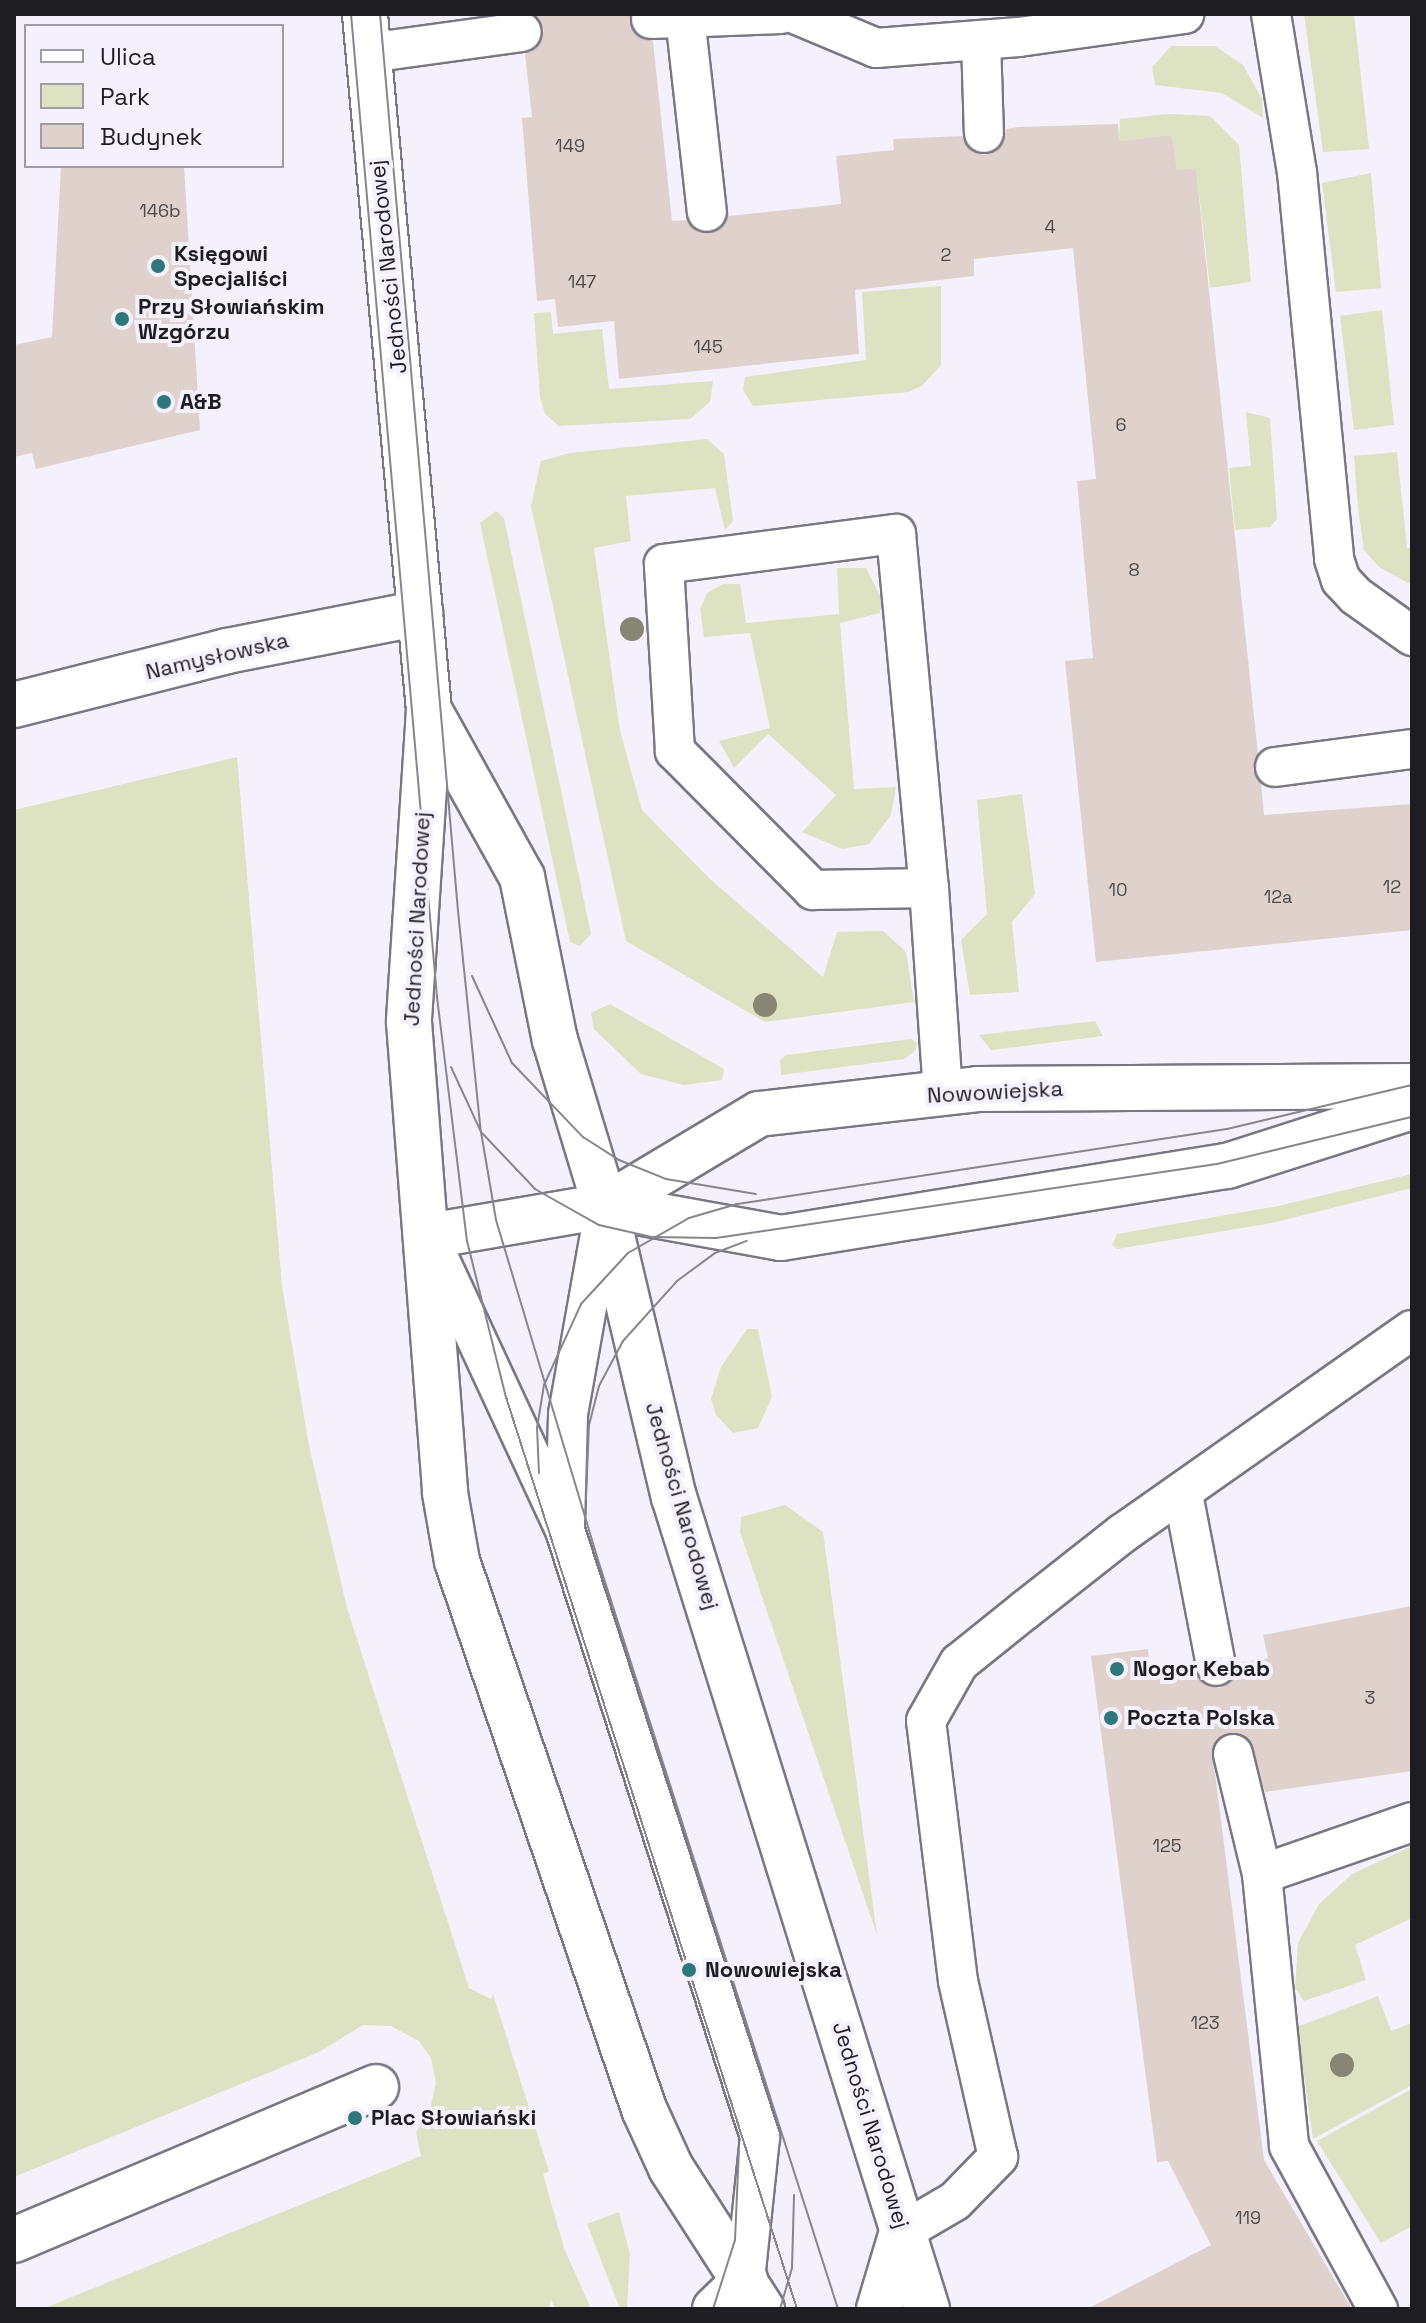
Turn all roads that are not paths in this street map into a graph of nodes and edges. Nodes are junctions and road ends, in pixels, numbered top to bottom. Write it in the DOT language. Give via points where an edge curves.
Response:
graph roads {
  1 [pos="781,14"];
  2 [pos="795,14"];
  3 [pos="1184,14"];
  4 [pos="1271,14"];
  5 [pos="522,32"];
  6 [pos="366,33"];
  7 [pos="981,40"];
  8 [pos="984,133"];
  9 [pos="707,212"];
  10 [pos="420,613"];
  11 [pos="1412,636"];
  12 [pos="14,705"];
  13 [pos="429,710"];
  14 [pos="1412,749"];
  15 [pos="1275,767"];
  16 [pos="929,888"];
  17 [pos="1412,1086"];
  18 [pos="943,1093"];
  19 [pos="1412,1107"];
  20 [pos="605,1206"];
  21 [pos="429,1236"];
  22 [pos="1412,1330"];
  23 [pos="1183,1494"];
  24 [pos="565,1530"];
  25 [pos="1216,1666"];
  26 [pos="1233,1754"];
  27 [pos="1412,1822"];
  28 [pos="1262,1874"];
  29 [pos="376,2087"];
  30 [pos="902,2232"];
  31 [pos="14,2240"];
  32 [pos="741,2299"];
  33 [pos="879,2309"];
  34 [pos="927,2309"];
  35 [pos="1378,2309"];
  1 -- 9 [label="lane" via="668,18"];
  2 -- 7 [label="lane" via="876,48"];
  3 -- 7 [label="lane"];
  4 -- 11 [label="lane" via="1297,172 1334,559 1341,580 1356,596"];
  5 -- 6 [label="lane"];
  6 -- 10 [label="street, Jedności Narodowej"];
  7 -- 8 [label="lane"];
  10 -- 12 [label="street, Namysłowska" via="227,651"];
  10 -- 13 [label="street, Jedności Narodowej"];
  13 -- 20 [label="street, Jedności Narodowej" via="522,877 555,1040"];
  13 -- 21 [label="street, Jedności Narodowej" via="409,1022"];
  14 -- 15 [label="lane"];
  16 -- 16 [label="lane" via="896,534 664,564 675,751 813,890"];
  16 -- 18 [label="lane"];
  17 -- 18 [label="street, Nowowiejska"];
  18 -- 20 [label="street, Nowowiejska" via="759,1114"];
  19 -- 20 [label="street, Nowowiejska" via="1227,1166 781,1238"];
  20 -- 21 [label="street, Nowowiejska"];
  20 -- 24 [label="lane" via="568,1414"];
  20 -- 30 [label="street, Jedności Narodowej" via="674,1497"];
  21 -- 24 [label="lane"];
  21 -- 32 [label="street, Jedności Narodowej" via="445,1493 457,1561 644,2109"];
  22 -- 23 [label="lane"];
  23 -- 25 [label="lane"];
  23 -- 30 [label="lane" via="1123,1533 959,1663 926,1721 958,1981 998,2157 955,2201"];
  24 -- 32 [label="lane" via="760,2137"];
  26 -- 28 [label="lane"];
  27 -- 28 [label="lane"];
  28 -- 35 [label="lane" via="1289,2146"];
  29 -- 31 [label="street"];
  30 -- 33 [label="street"];
  30 -- 34 [label="street, Jedności Narodowej"];
}
